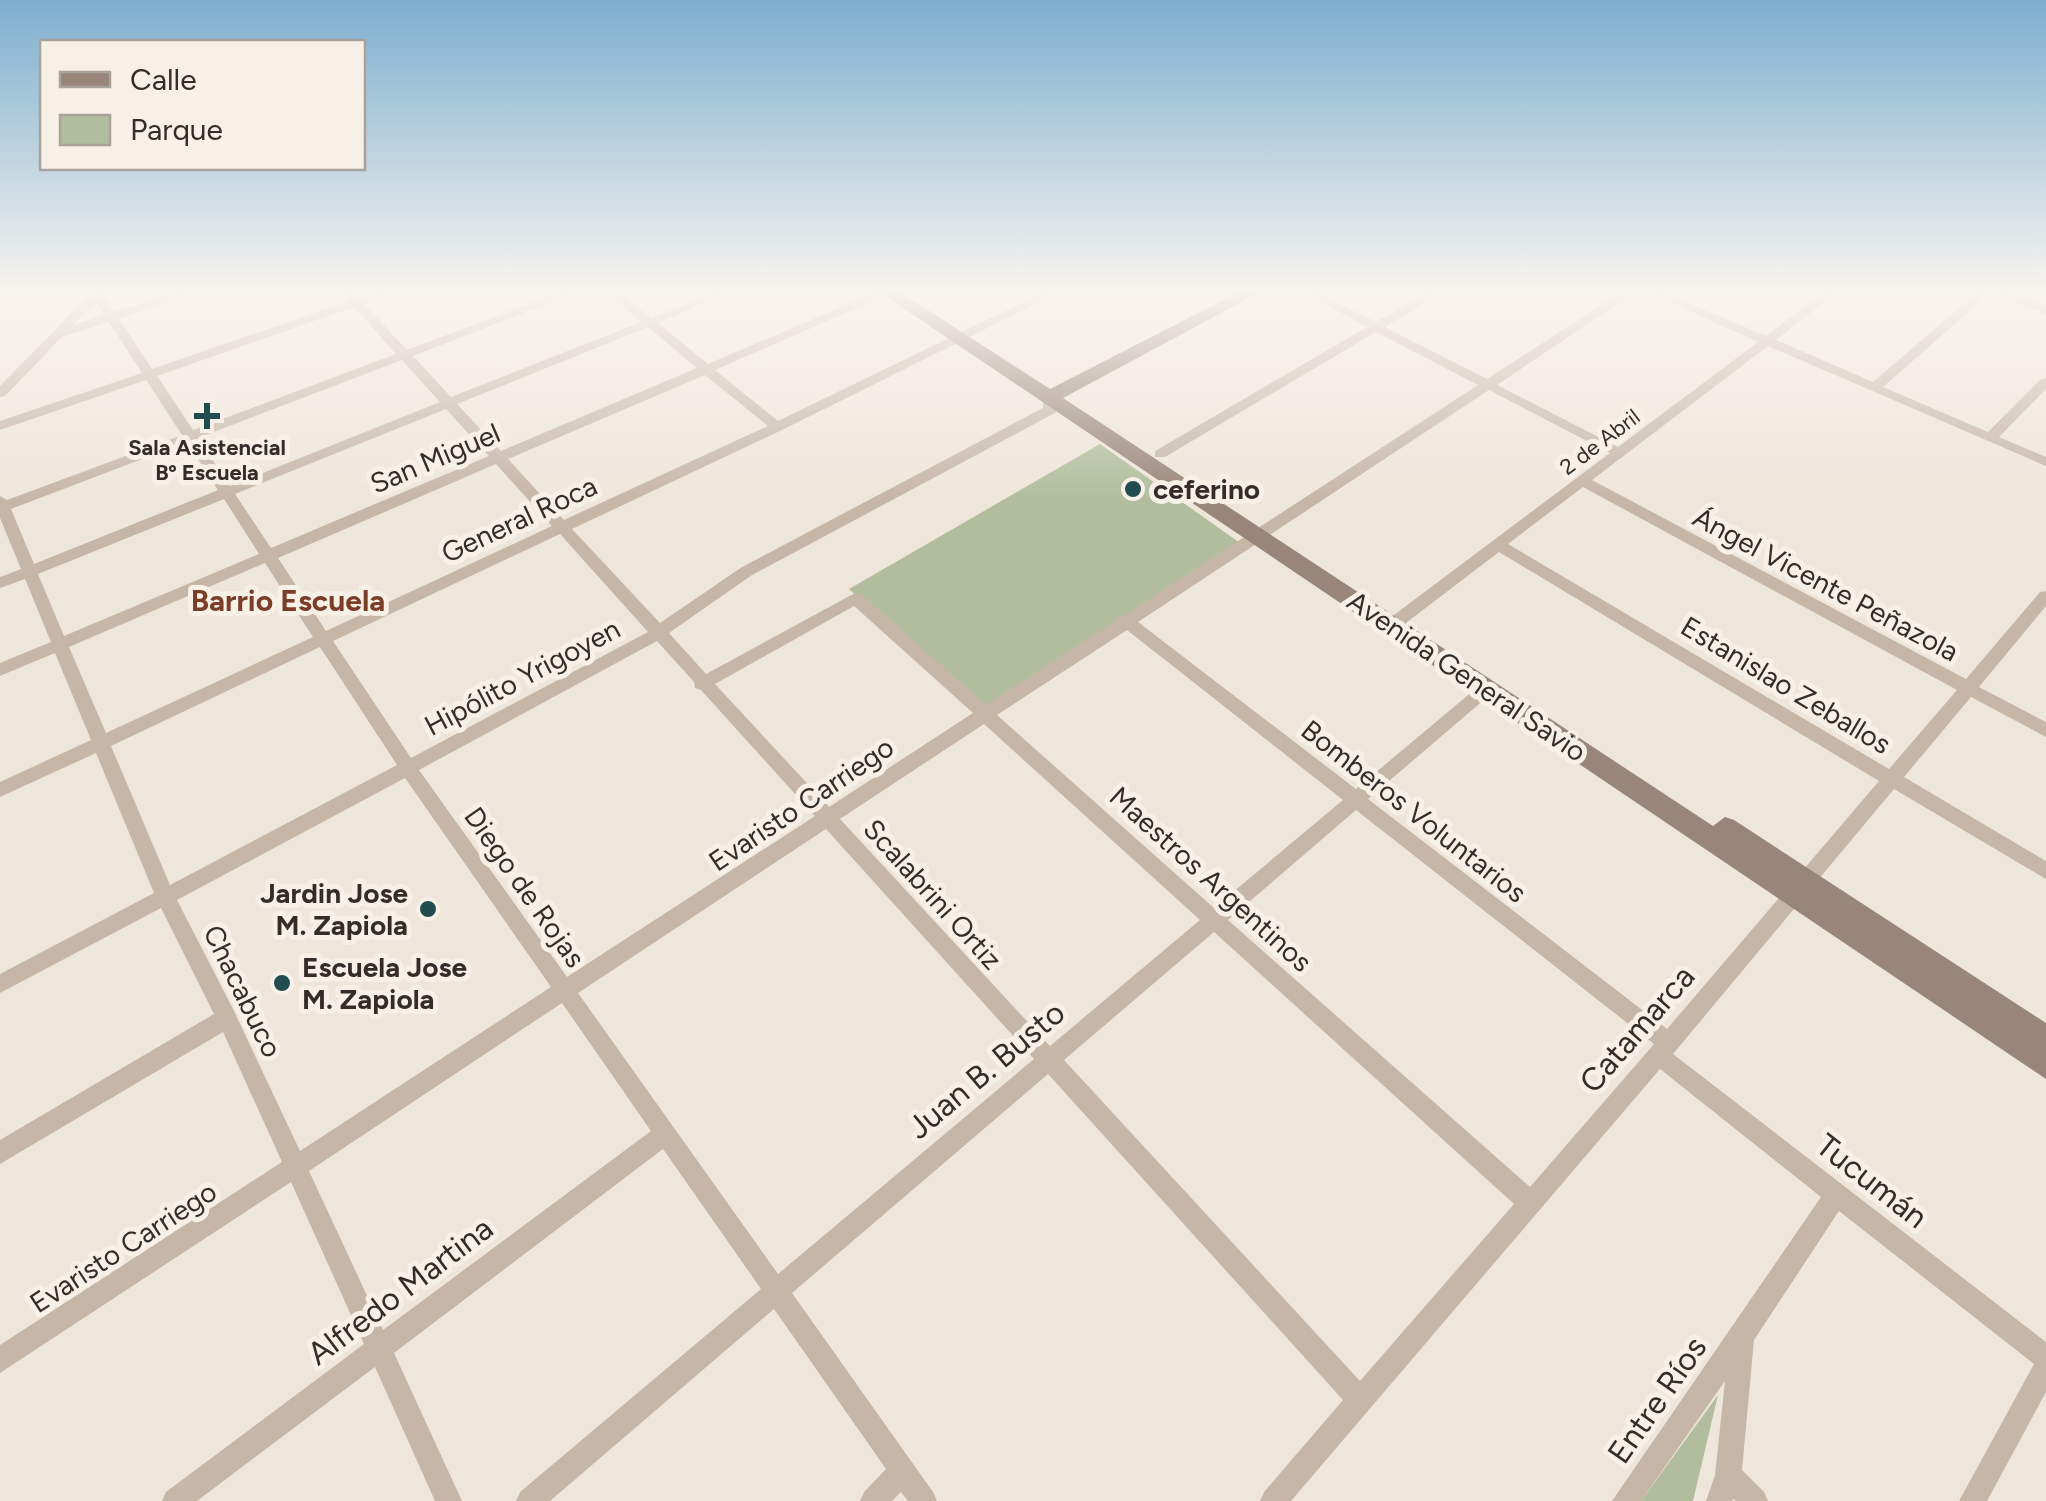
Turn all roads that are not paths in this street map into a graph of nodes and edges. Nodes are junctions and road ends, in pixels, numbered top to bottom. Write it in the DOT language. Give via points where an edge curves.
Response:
graph roads {
  1 [pos="28,361"];
  2 [pos="141,361"];
  3 [pos="183,361"];
  4 [pos="391,361"];
  5 [pos="409,361"];
  6 [pos="554,361"];
  7 [pos="695,361"];
  8 [pos="727,361"];
  9 [pos="914,361"];
  10 [pos="1005,361"];
  11 [pos="1110,361"];
  12 [pos="1115,361"];
  13 [pos="1318,361"];
  14 [pos="1442,361"];
  15 [pos="1524,361"];
  16 [pos="1741,361"];
  17 [pos="1811,361"];
  18 [pos="1905,361"];
  19 [pos="706,370"];
  20 [pos="149,374"];
  21 [pos="6,382"];
  22 [pos="2046,382"];
  23 [pos="1488,385"];
  24 [pos="1874,388"];
  25 [pos="1054,392"];
  26 [pos="0,393"];
  27 [pos="447,404"];
  28 [pos="0,426"];
  29 [pos="778,427"];
  30 [pos="192,436"];
  31 [pos="1990,438"];
  32 [pos="1620,453"];
  33 [pos="1160,454"];
  34 [pos="497,459"];
  35 [pos="2046,462"];
  36 [pos="1582,481"];
  37 [pos="227,492"];
  38 [pos="1,504"];
  39 [pos="559,528"];
  40 [pos="1264,531"];
  41 [pos="1498,545"];
  42 [pos="269,556"];
  43 [pos="29,571"];
  44 [pos="0,583"];
  45 [pos="2046,596"];
  46 [pos="2027,619"];
  47 [pos="1126,621"];
  48 [pos="1398,621"];
  49 [pos="2046,628"];
  50 [pos="656,636"];
  51 [pos="323,638"];
  52 [pos="63,644"];
  53 [pos="0,670"];
  54 [pos="701,684"];
  55 [pos="1965,687"];
  56 [pos="1486,688"];
  57 [pos="985,714"];
  58 [pos="2046,730"];
  59 [pos="100,743"];
  60 [pos="408,768"];
  61 [pos="1890,779"];
  62 [pos="0,790"];
  63 [pos="1353,799"];
  64 [pos="827,820"];
  65 [pos="2046,871"];
  66 [pos="1799,887"];
  67 [pos="165,896"];
  68 [pos="1214,918"];
  69 [pos="0,984"];
  70 [pos="566,992"];
  71 [pos="227,1018"];
  72 [pos="2046,1040"];
  73 [pos="1664,1049"];
  74 [pos="1047,1060"];
  75 [pos="2046,1064"];
  76 [pos="665,1134"];
  77 [pos="0,1153"];
  78 [pos="296,1168"];
  79 [pos="1837,1194"];
  80 [pos="1529,1202"];
  81 [pos="776,1291"];
  82 [pos="1742,1336"];
  83 [pos="378,1347"];
  84 [pos="2046,1358"];
  85 [pos="0,1360"];
  86 [pos="2046,1367"];
  87 [pos="1360,1400"];
  88 [pos="903,1471"];
  89 [pos="1723,1488"];
  90 [pos="175,1501"];
  91 [pos="449,1501"];
  92 [pos="528,1501"];
  93 [pos="873,1501"];
  94 [pos="924,1501"];
  95 [pos="1273,1501"];
  96 [pos="1625,1501"];
  97 [pos="1755,1501"];
  98 [pos="1972,1501"];
  1 -- 21 [label="street"];
  2 -- 20 [label="street, Diego de Rojas"];
  3 -- 20 [label="street"];
  4 -- 30 [label="street"];
  5 -- 27 [label="street, Scalabrini Ortiz"];
  6 -- 27 [label="street"];
  7 -- 19 [label="street"];
  8 -- 19 [label="street, San Miguel"];
  9 -- 29 [label="street, General Roca"];
  10 -- 25 [label="main road, Avenida General Savio"];
  11 -- 25 [label="main road"];
  12 -- 25 [label="main road"];
  13 -- 33 [label="street"];
  14 -- 23 [label="street"];
  15 -- 23 [label="street, Evaristo Carriego"];
  16 -- 32 [label="street, 2 de Abril"];
  17 -- 24 [label="street"];
  18 -- 24 [label="street"];
  19 -- 29 [label="street"];
  19 -- 34 [label="street, San Miguel"];
  20 -- 28 [label="street"];
  20 -- 30 [label="street, Diego de Rojas"];
  21 -- 26 [label="street"];
  22 -- 31 [label="street"];
  23 -- 32 [label="street"];
  23 -- 40 [label="street, Evaristo Carriego"];
  24 -- 31 [label="street"];
  25 -- 33 [label="main road, Avenida General Savio"];
  25 -- 40 [label="main road, Avenida General Savio"];
  25 -- 50 [label="street, Hipólito Yrigoyen" via="1050,410 747,571"];
  27 -- 34 [label="street, Scalabrini Ortiz"];
  27 -- 37 [label="street"];
  29 -- 39 [label="street, General Roca"];
  30 -- 37 [label="street, Diego de Rojas"];
  30 -- 38 [label="street"];
  31 -- 35 [label="street"];
  32 -- 36 [label="street, 2 de Abril"];
  33 -- 40 [label="main road, Avenida General Savio"];
  34 -- 39 [label="street, Scalabrini Ortiz"];
  34 -- 42 [label="street, San Miguel"];
  36 -- 41 [label="street, 2 de Abril"];
  36 -- 55 [label="street, Ángel Vicente Peñazola"];
  37 -- 42 [label="street, Diego de Rojas"];
  37 -- 43 [label="street"];
  38 -- 43 [label="street, Chacabuco"];
  39 -- 50 [label="street, Scalabrini Ortiz"];
  39 -- 51 [label="street, General Roca"];
  40 -- 47 [label="street, Evaristo Carriego"];
  40 -- 48 [label="main road, Avenida General Savio"];
  41 -- 48 [label="street, 2 de Abril"];
  41 -- 61 [label="street, Estanislao Zeballos"];
  42 -- 51 [label="street, Diego de Rojas"];
  42 -- 52 [label="street, San Miguel"];
  43 -- 44 [label="street"];
  43 -- 52 [label="street, Chacabuco"];
  45 -- 46 [label="street, Catamarca"];
  46 -- 49 [label="street"];
  46 -- 55 [label="street, Catamarca"];
  47 -- 57 [label="street, Evaristo Carriego"];
  47 -- 63 [label="street, Bomberos Voluntarios"];
  48 -- 56 [label="main road, Avenida General Savio"];
  48 -- 66 [label="main road, Avenida General Savio"];
  50 -- 54 [label="street, Scalabrini Ortiz"];
  50 -- 60 [label="street, Hipólito Yrigoyen"];
  51 -- 59 [label="street, General Roca"];
  51 -- 60 [label="street, Diego de Rojas"];
  52 -- 53 [label="street, San Miguel"];
  52 -- 59 [label="street, Chacabuco"];
  54 -- 57 [label="street, Maestros Argentinos" via="855,598"];
  54 -- 64 [label="street, Scalabrini Ortiz"];
  55 -- 58 [label="street, Ángel Vicente Peñazola"];
  55 -- 61 [label="street, Catamarca"];
  56 -- 63 [label="street, Juan B. Busto"];
  56 -- 66 [label="main road, Avenida General Savio"];
  57 -- 64 [label="street, Evaristo Carriego"];
  57 -- 68 [label="street, Maestros Argentinos"];
  59 -- 62 [label="street, General Roca"];
  59 -- 67 [label="street, Chacabuco"];
  60 -- 67 [label="street, Hipólito Yrigoyen"];
  60 -- 70 [label="street, Diego de Rojas"];
  61 -- 65 [label="street, Estanislao Zeballos"];
  61 -- 66 [label="street, Catamarca"];
  63 -- 68 [label="street, Juan B. Busto"];
  63 -- 73 [label="street, Bomberos Voluntarios"];
  64 -- 70 [label="street, Evaristo Carriego"];
  64 -- 74 [label="street, Scalabrini Ortiz"];
  66 -- 72 [label="main road, Avenida General Savio"];
  66 -- 73 [label="street, Catamarca"];
  66 -- 75 [label="main road, Avenida General Savio"];
  67 -- 69 [label="street, Hipólito Yrigoyen"];
  67 -- 71 [label="street, Chacabuco"];
  68 -- 74 [label="street, Juan B. Busto"];
  68 -- 80 [label="street, Maestros Argentinos"];
  70 -- 76 [label="street, Diego de Rojas"];
  70 -- 78 [label="street, Evaristo Carriego"];
  71 -- 77 [label="street"];
  71 -- 78 [label="street, Chacabuco"];
  73 -- 79 [label="street, Tucumán"];
  73 -- 80 [label="street, Catamarca"];
  74 -- 81 [label="street, Juan B. Busto"];
  74 -- 87 [label="street, Scalabrini Ortiz"];
  76 -- 81 [label="street, Diego de Rojas"];
  76 -- 83 [label="street, Alfredo Martina"];
  78 -- 83 [label="street, Chacabuco"];
  78 -- 85 [label="street, Evaristo Carriego"];
  79 -- 82 [label="street, Entre Ríos"];
  79 -- 84 [label="street, Tucumán"];
  80 -- 87 [label="street, Catamarca"];
  81 -- 88 [label="street, Diego de Rojas"];
  81 -- 92 [label="street, Juan B. Busto"];
  82 -- 89 [label="street, Entre Ríos"];
  82 -- 96 [label="street, Entre Ríos"];
  83 -- 90 [label="street, Alfredo Martina"];
  83 -- 91 [label="street, Chacabuco"];
  86 -- 98 [label="street"];
  87 -- 95 [label="street, Catamarca"];
  88 -- 93 [label="street"];
  88 -- 94 [label="street, Diego de Rojas"];
  89 -- 97 [label="street"];
}
